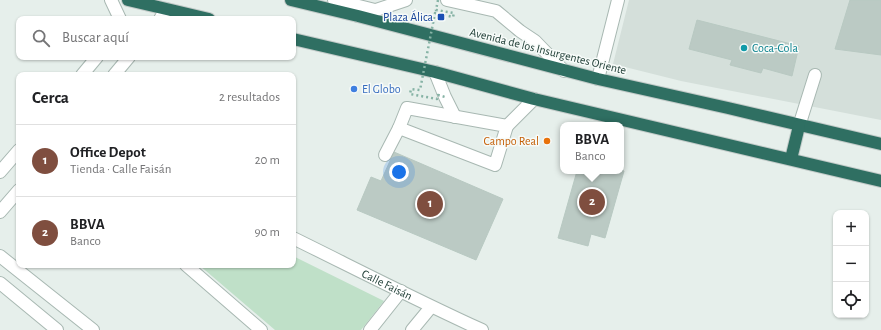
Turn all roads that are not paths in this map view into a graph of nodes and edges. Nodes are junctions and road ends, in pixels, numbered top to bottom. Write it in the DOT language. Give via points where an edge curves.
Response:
graph roads {
  1 [pos="111,0"];
  2 [pos="128,0"];
  3 [pos="291,0"];
  4 [pos="334,0"];
  5 [pos="406,0"];
  6 [pos="447,0"];
  7 [pos="618,0"];
  8 [pos="495,6"];
  9 [pos="376,10"];
  10 [pos="163,14"];
  11 [pos="119,16"];
  12 [pos="181,16"];
  13 [pos="358,16"];
  14 [pos="296,40"];
  15 [pos="94,60"];
  16 [pos="127,60"];
  17 [pos="564,71"];
  18 [pos="84,72"];
  19 [pos="117,72"];
  20 [pos="436,72"];
  21 [pos="815,74"];
  22 [pos="598,79"];
  23 [pos="534,98"];
  24 [pos="456,117"];
  25 [pos="507,126"];
  26 [pos="799,126"];
  27 [pos="399,128"];
  28 [pos="881,144"];
  29 [pos="16,153"];
  30 [pos="385,155"];
  31 [pos="791,159"];
  32 [pos="0,172"];
  33 [pos="881,181"];
  34 [pos="16,193"];
  35 [pos="0,212"];
  36 [pos="296,239"];
  37 [pos="0,256"];
  38 [pos="190,268"];
  39 [pos="0,283"];
  40 [pos="401,290"];
  41 [pos="431,307"];
  42 [pos="57,330"];
  43 [pos="93,330"];
  44 [pos="262,330"];
  45 [pos="370,330"];
  46 [pos="412,330"];
  47 [pos="482,330"];
  1 -- 11 [label="street"];
  2 -- 10 [label="highway"];
  3 -- 13 [label="highway, Avenida de los Insurgentes Oriente"];
  4 -- 9 [label="street"];
  5 -- 9 [label="street"];
  6 -- 8 [label="street"];
  7 -- 22 [label="street"];
  8 -- 17 [label="street"];
  9 -- 13 [label="street"];
  10 -- 12 [label="highway"];
  13 -- 17 [label="highway, Avenida de los Insurgentes Oriente"];
  14 -- 20 [label="highway"];
  15 -- 18 [label="street"];
  16 -- 19 [label="street"];
  17 -- 22 [label="highway, Avenida de los Insurgentes Oriente"];
  20 -- 23 [label="highway"];
  20 -- 24 [label="street"];
  21 -- 26 [label="street"];
  22 -- 26 [label="highway, Avenida de los Insurgentes Oriente"];
  23 -- 25 [label="street"];
  23 -- 31 [label="highway"];
  24 -- 25 [label="street"];
  24 -- 27 [label="street" via="407,108"];
  25 -- 27 [label="street" via="495,165"];
  26 -- 28 [label="highway, Avenida de los Insurgentes Oriente"];
  26 -- 31 [label="highway"];
  27 -- 30 [label="street"];
  29 -- 32 [label="street"];
  31 -- 33 [label="highway"];
  34 -- 35 [label="street"];
  36 -- 40 [label="street, Calle Faisán"];
  37 -- 43 [label="street"];
  38 -- 44 [label="street"];
  39 -- 42 [label="street"];
  40 -- 41 [label="street, Calle Faisán"];
  40 -- 45 [label="street"];
  41 -- 46 [label="street"];
  41 -- 47 [label="street, Calle Faisán"];
}
